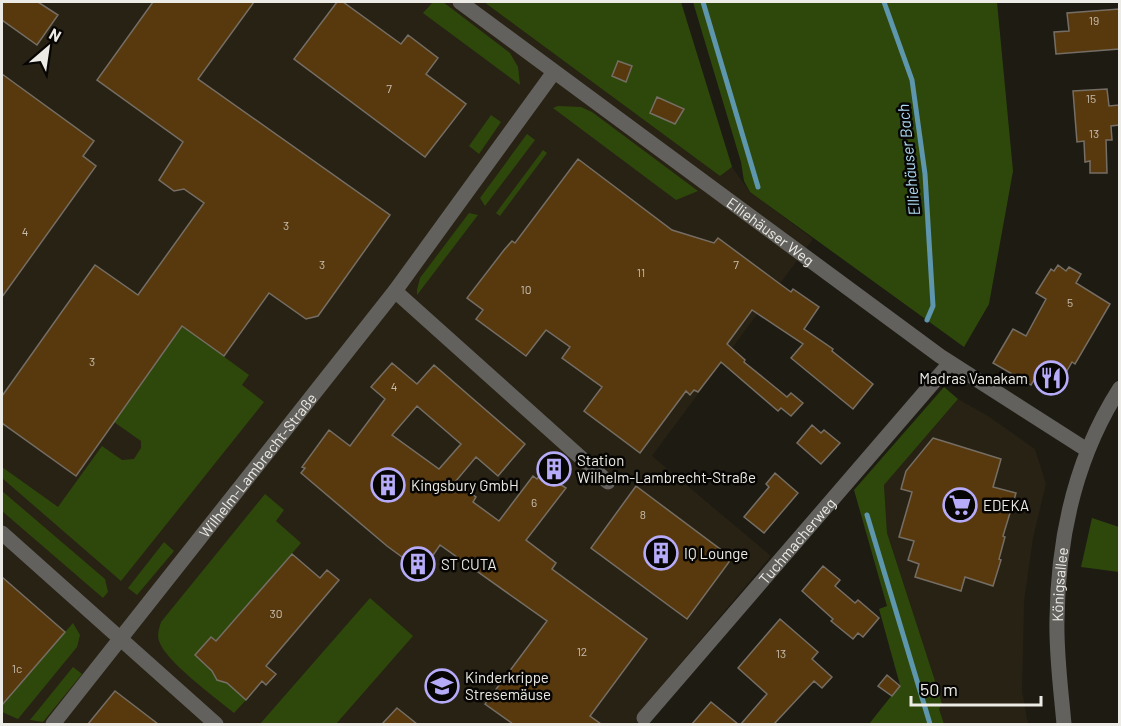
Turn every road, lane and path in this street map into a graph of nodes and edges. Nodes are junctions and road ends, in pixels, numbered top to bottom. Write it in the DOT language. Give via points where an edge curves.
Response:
graph roads {
  1 [pos="460,2"];
  2 [pos="554,72"];
  3 [pos="395,291"];
  4 [pos="950,363"];
  5 [pos="1119,388"];
  6 [pos="1087,450"];
  7 [pos="609,482"];
  8 [pos="2,533"];
  9 [pos="120,640"];
  10 [pos="644,718"];
  11 [pos="53,724"];
  12 [pos="216,724"];
  13 [pos="1064,724"];
  1 -- 2 [label="street, Elliehäuser Weg"];
  2 -- 3 [label="street, Wilhelm-Lambrecht-Straße"];
  2 -- 4 [label="street, Elliehäuser Weg"];
  3 -- 7 [label="street"];
  3 -- 9 [label="street, Wilhelm-Lambrecht-Straße"];
  4 -- 6 [label="street, Elliehäuser Weg"];
  4 -- 10 [label="street, Tuchmacherweg"];
  5 -- 6 [label="street, Königsallee"];
  6 -- 13 [label="street, Königsallee" via="1073,489 1063,542 1058,609"];
  8 -- 9 [label="street"];
  9 -- 11 [label="street, Wilhelm-Lambrecht-Straße"];
  9 -- 12 [label="street"];
}
